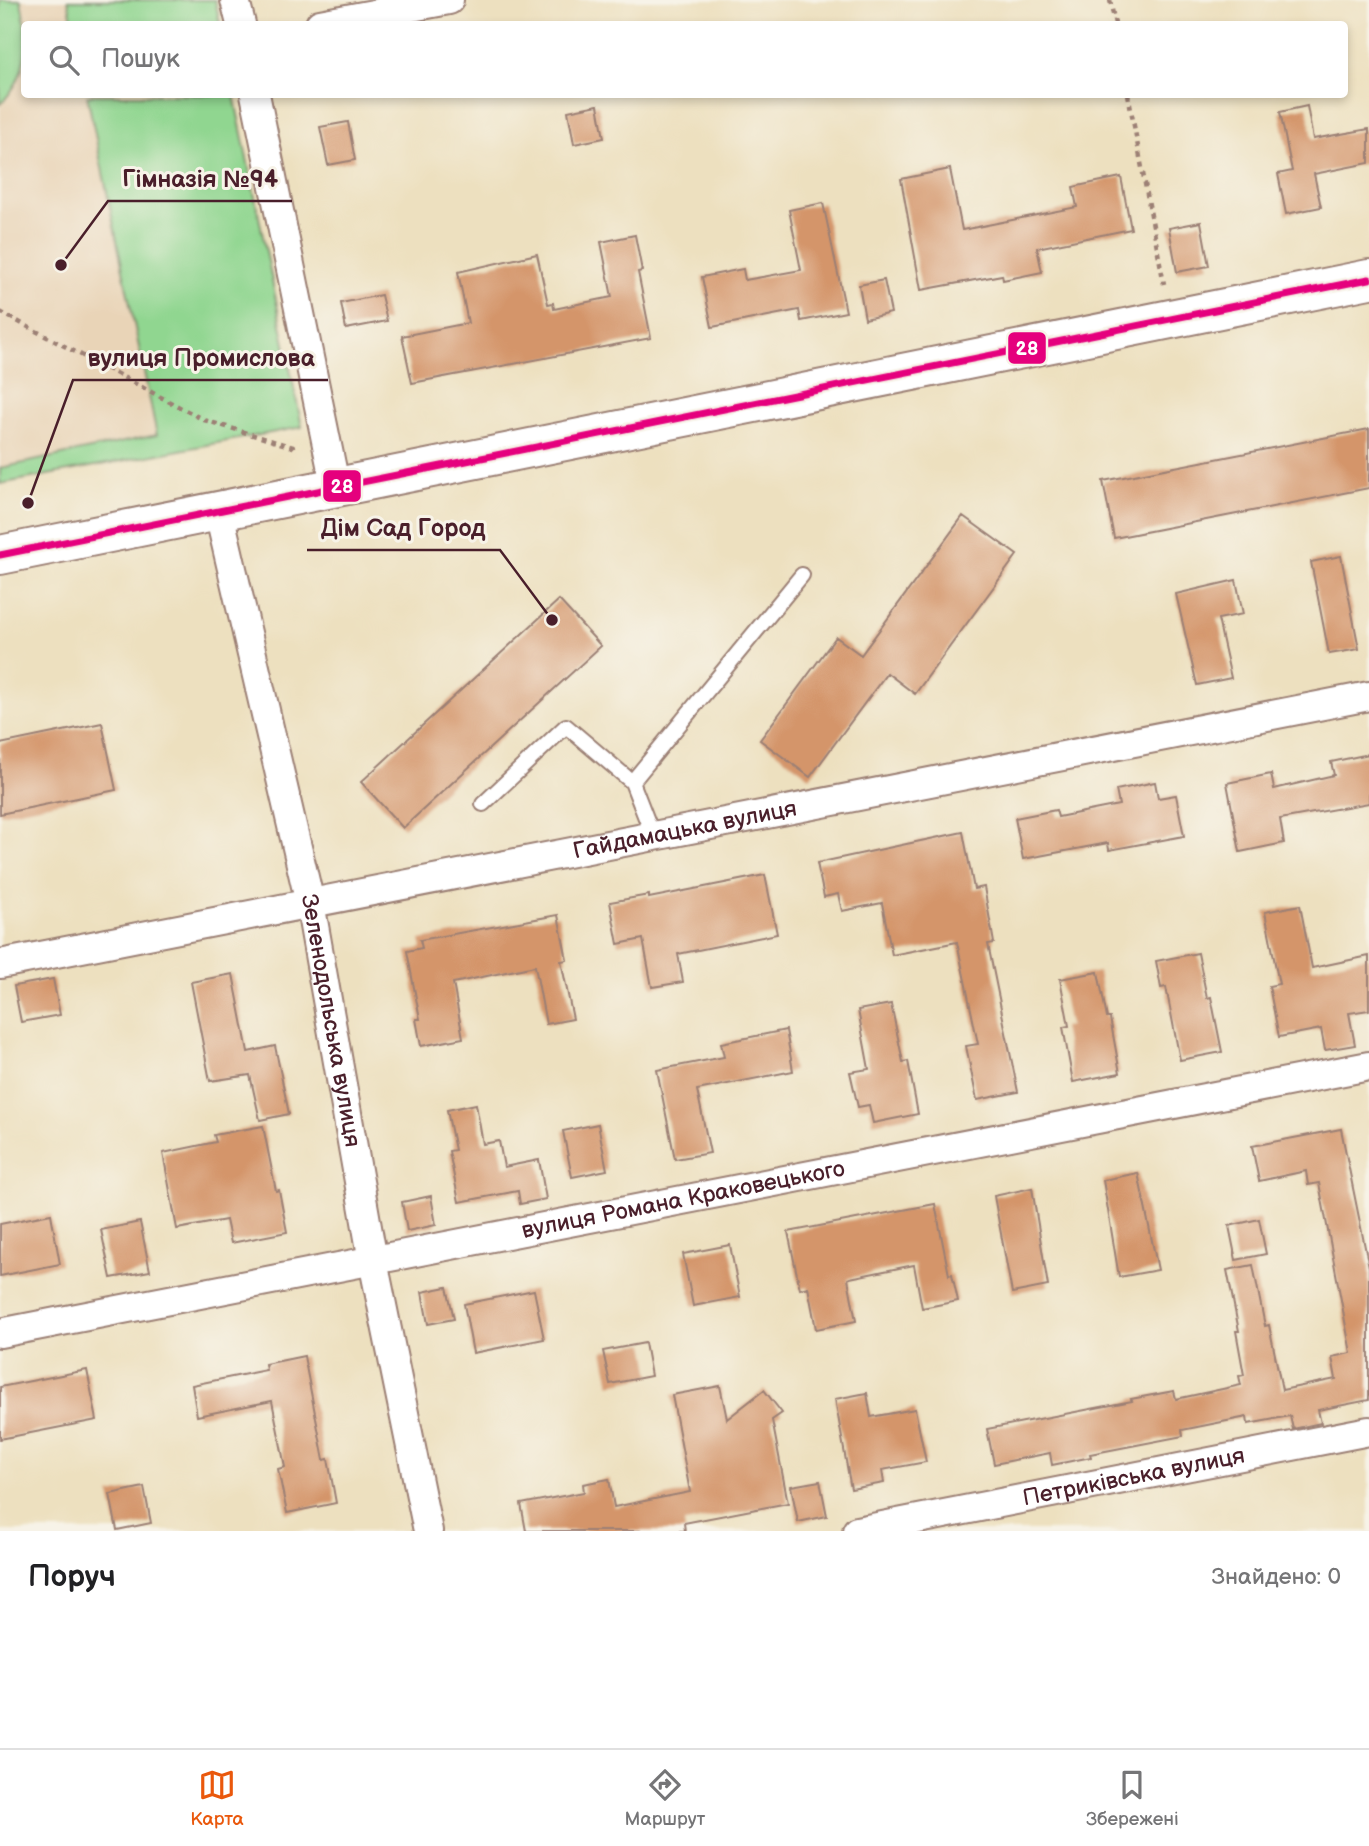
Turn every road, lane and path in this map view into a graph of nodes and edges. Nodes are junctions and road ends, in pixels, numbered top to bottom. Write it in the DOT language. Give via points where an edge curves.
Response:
graph roads {
  1 [pos="236,0"];
  2 [pos="449,0"];
  3 [pos="1110,0"];
  4 [pos="240,21"];
  5 [pos="336,21"];
  6 [pos="1114,21"];
  7 [pos="256,98"];
  8 [pos="1129,98"];
  9 [pos="1369,279"];
  10 [pos="0,312"];
  11 [pos="1170,320"];
  12 [pos="336,489"];
  13 [pos="219,513"];
  14 [pos="0,555"];
  15 [pos="802,575"];
  16 [pos="1369,696"];
  17 [pos="632,782"];
  18 [pos="483,804"];
  19 [pos="653,836"];
  20 [pos="310,903"];
  21 [pos="0,964"];
  22 [pos="1369,1066"];
  23 [pos="373,1261"];
  24 [pos="0,1334"];
  25 [pos="1369,1432"];
  26 [pos="428,1531"];
  27 [pos="857,1531"];
  1 -- 4 [label="street"];
  2 -- 5 [label="street"];
  3 -- 6 [label="path"];
  7 -- 12 [label="street"];
  8 -- 11 [label="path"];
  9 -- 11 [label="street"];
  10 -- 12 [label="path" via="204,420 293,447"];
  11 -- 12 [label="street"];
  12 -- 13 [label="street"];
  13 -- 14 [label="street"];
  13 -- 20 [label="street, Зеленодольська вулиця"];
  15 -- 17 [label="lane"];
  16 -- 19 [label="street, Гайдамацька вулиця"];
  17 -- 18 [label="lane" via="566,726"];
  17 -- 19 [label="lane"];
  19 -- 20 [label="street, Гайдамацька вулиця"];
  20 -- 21 [label="street, Гайдамацька вулиця"];
  20 -- 23 [label="street, Зеленодольська вулиця"];
  22 -- 23 [label="street, вулиця Романа Краковецького"];
  23 -- 24 [label="street, вулиця Романа Краковецького"];
  23 -- 26 [label="street, Зеленодольська вулиця"];
  25 -- 27 [label="street, Петриківська вулиця"];
}
